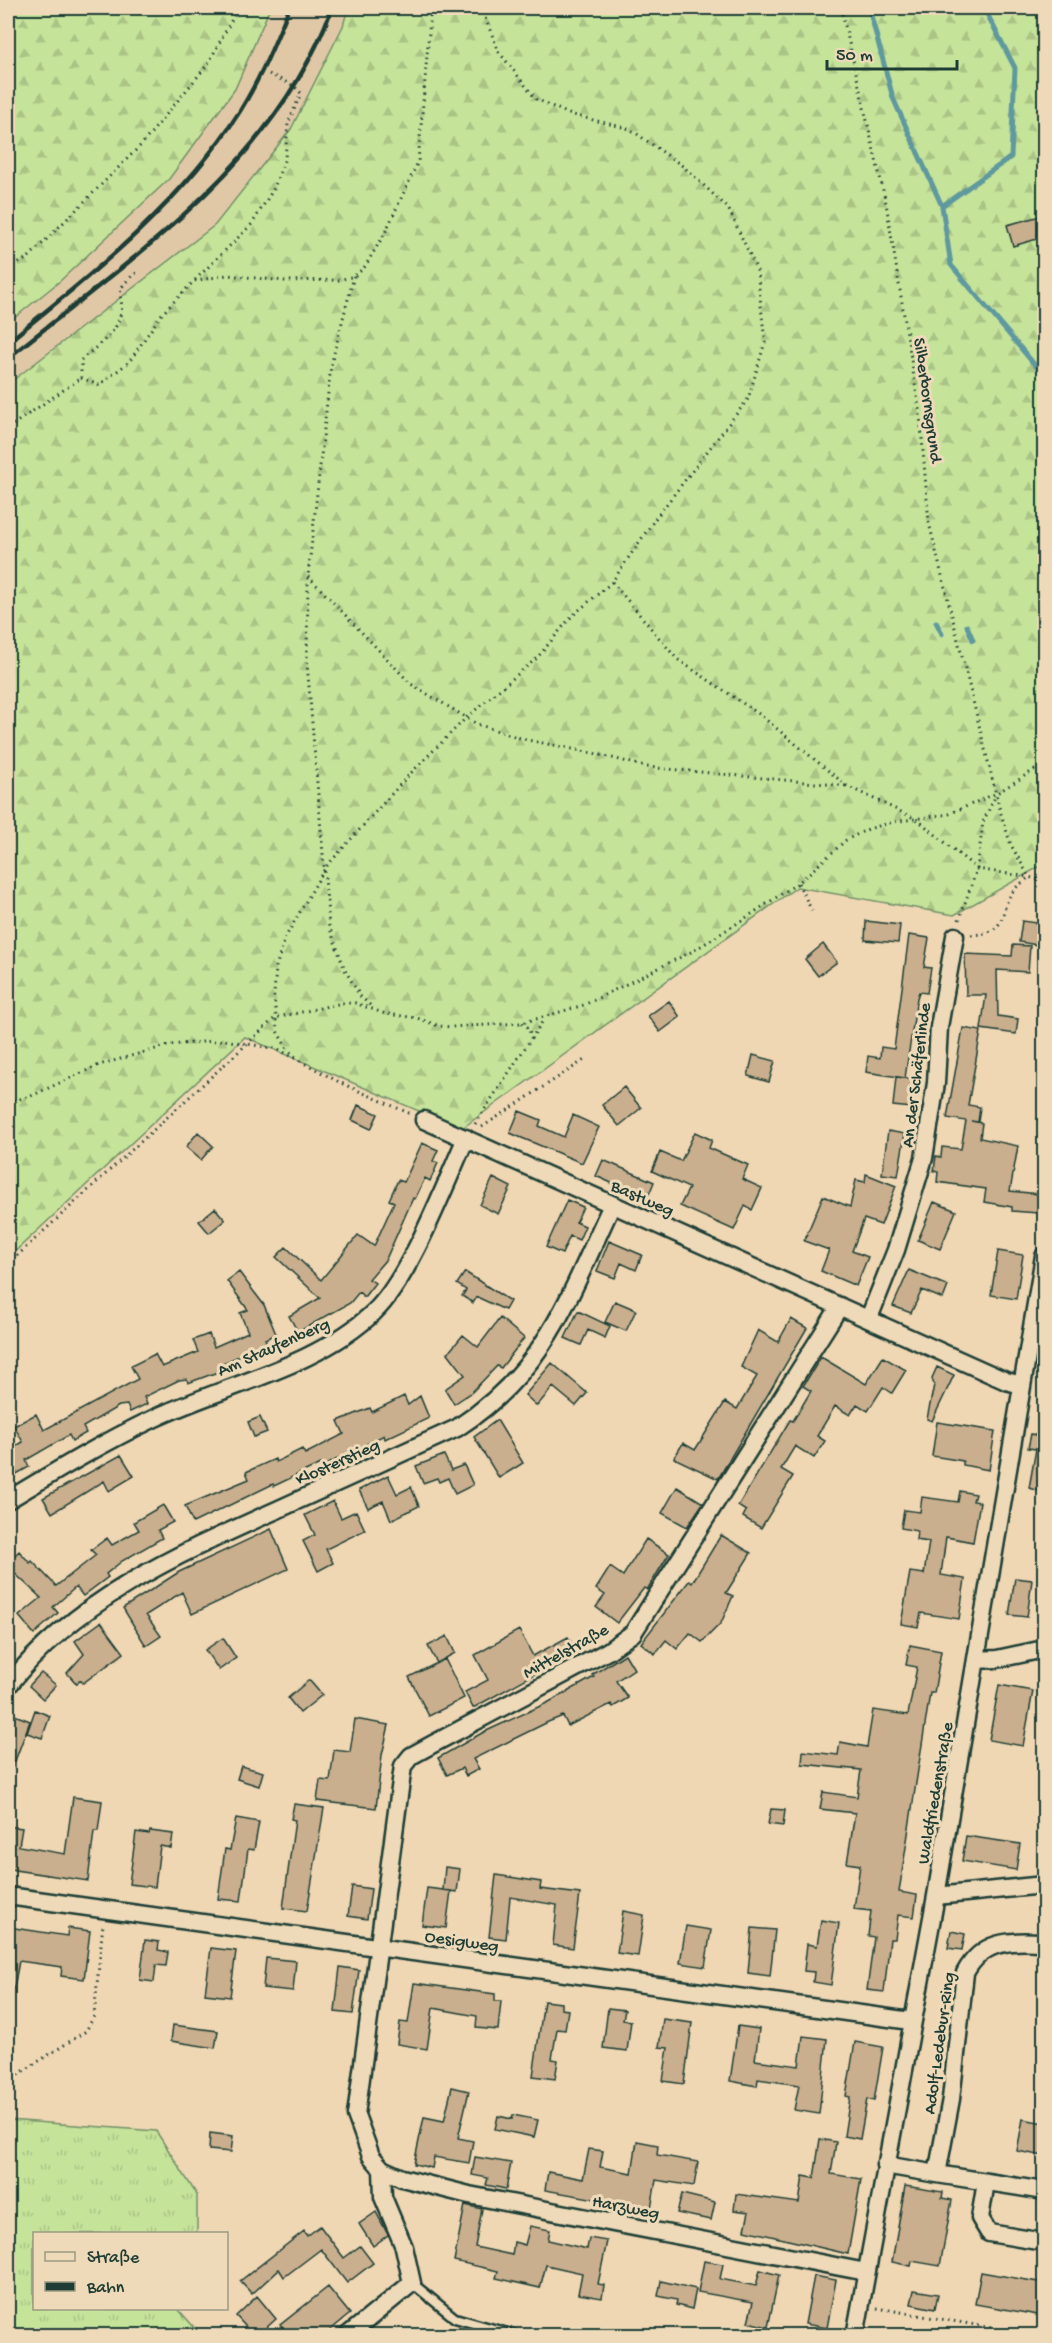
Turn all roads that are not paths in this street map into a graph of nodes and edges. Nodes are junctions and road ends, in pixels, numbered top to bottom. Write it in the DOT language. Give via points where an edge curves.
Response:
graph roads {
  1 [pos="955,936"];
  2 [pos="423,1120"];
  3 [pos="466,1138"];
  4 [pos="612,1205"];
  5 [pos="1044,1256"];
  6 [pos="840,1306"];
  7 [pos="869,1318"];
  8 [pos="1022,1385"];
  9 [pos="8,1500"];
  10 [pos="1044,1649"];
  11 [pos="976,1660"];
  12 [pos="8,1686"];
  13 [pos="1044,1885"];
  14 [pos="8,1896"];
  15 [pos="936,1896"];
  16 [pos="1044,1942"];
  17 [pos="378,1948"];
  18 [pos="911,2021"];
  19 [pos="885,2165"];
  20 [pos="381,2169"];
  21 [pos="937,2174"];
  22 [pos="986,2182"];
  23 [pos="1044,2191"];
  24 [pos="1044,2242"];
  25 [pos="866,2272"];
  26 [pos="412,2283"];
  27 [pos="347,2336"];
  28 [pos="518,2336"];
  29 [pos="855,2336"];
  1 -- 7 [label="street, An der Schäferlinde" via="939,1027 936,1083 924,1158 896,1250"];
  2 -- 3 [label="street, Bastweg"];
  3 -- 4 [label="street, Bastweg"];
  3 -- 9 [label="street, Am Staufenberg" via="396,1283 377,1310 354,1330 329,1345 155,1418"];
  4 -- 6 [label="street, Bastweg"];
  4 -- 12 [label="street, Klosterstieg" via="549,1336 511,1387 487,1409 457,1428 148,1570 53,1638"];
  5 -- 8 [label="street, Waldfriedenstraße"];
  6 -- 7 [label="street, Bastweg"];
  6 -- 17 [label="street, Mittelstraße" via="633,1633 608,1651 411,1756 403,1766"];
  7 -- 8 [label="street, Bastweg"];
  8 -- 11 [label="street, Waldfriedenstraße"];
  10 -- 11 [label="street"];
  11 -- 15 [label="street, Waldfriedenstraße"];
  13 -- 15 [label="street"];
  14 -- 17 [label="street, Oesigweg"];
  15 -- 18 [label="street, Waldfriedenstraße"];
  16 -- 21 [label="street, Adolf-Ledebur-Ring" via="987,1946 973,1958 965,1973 951,2099"];
  17 -- 18 [label="street, Oesigweg"];
  17 -- 20 [label="street" via="356,2115 371,2156"];
  18 -- 19 [label="street, Waldfriedenstraße"];
  19 -- 21 [label="street"];
  19 -- 25 [label="street, Waldfriedenstraße"];
  20 -- 25 [label="street, Harzweg" via="469,2195"];
  20 -- 26 [label="street" via="383,2197 404,2247"];
  21 -- 22 [label="street"];
  22 -- 23 [label="street"];
  22 -- 24 [label="street" via="980,2218 989,2232"];
  25 -- 29 [label="street, Waldfriedenstraße"];
  26 -- 27 [label="street"];
  26 -- 28 [label="lane" via="455,2318"];
}
